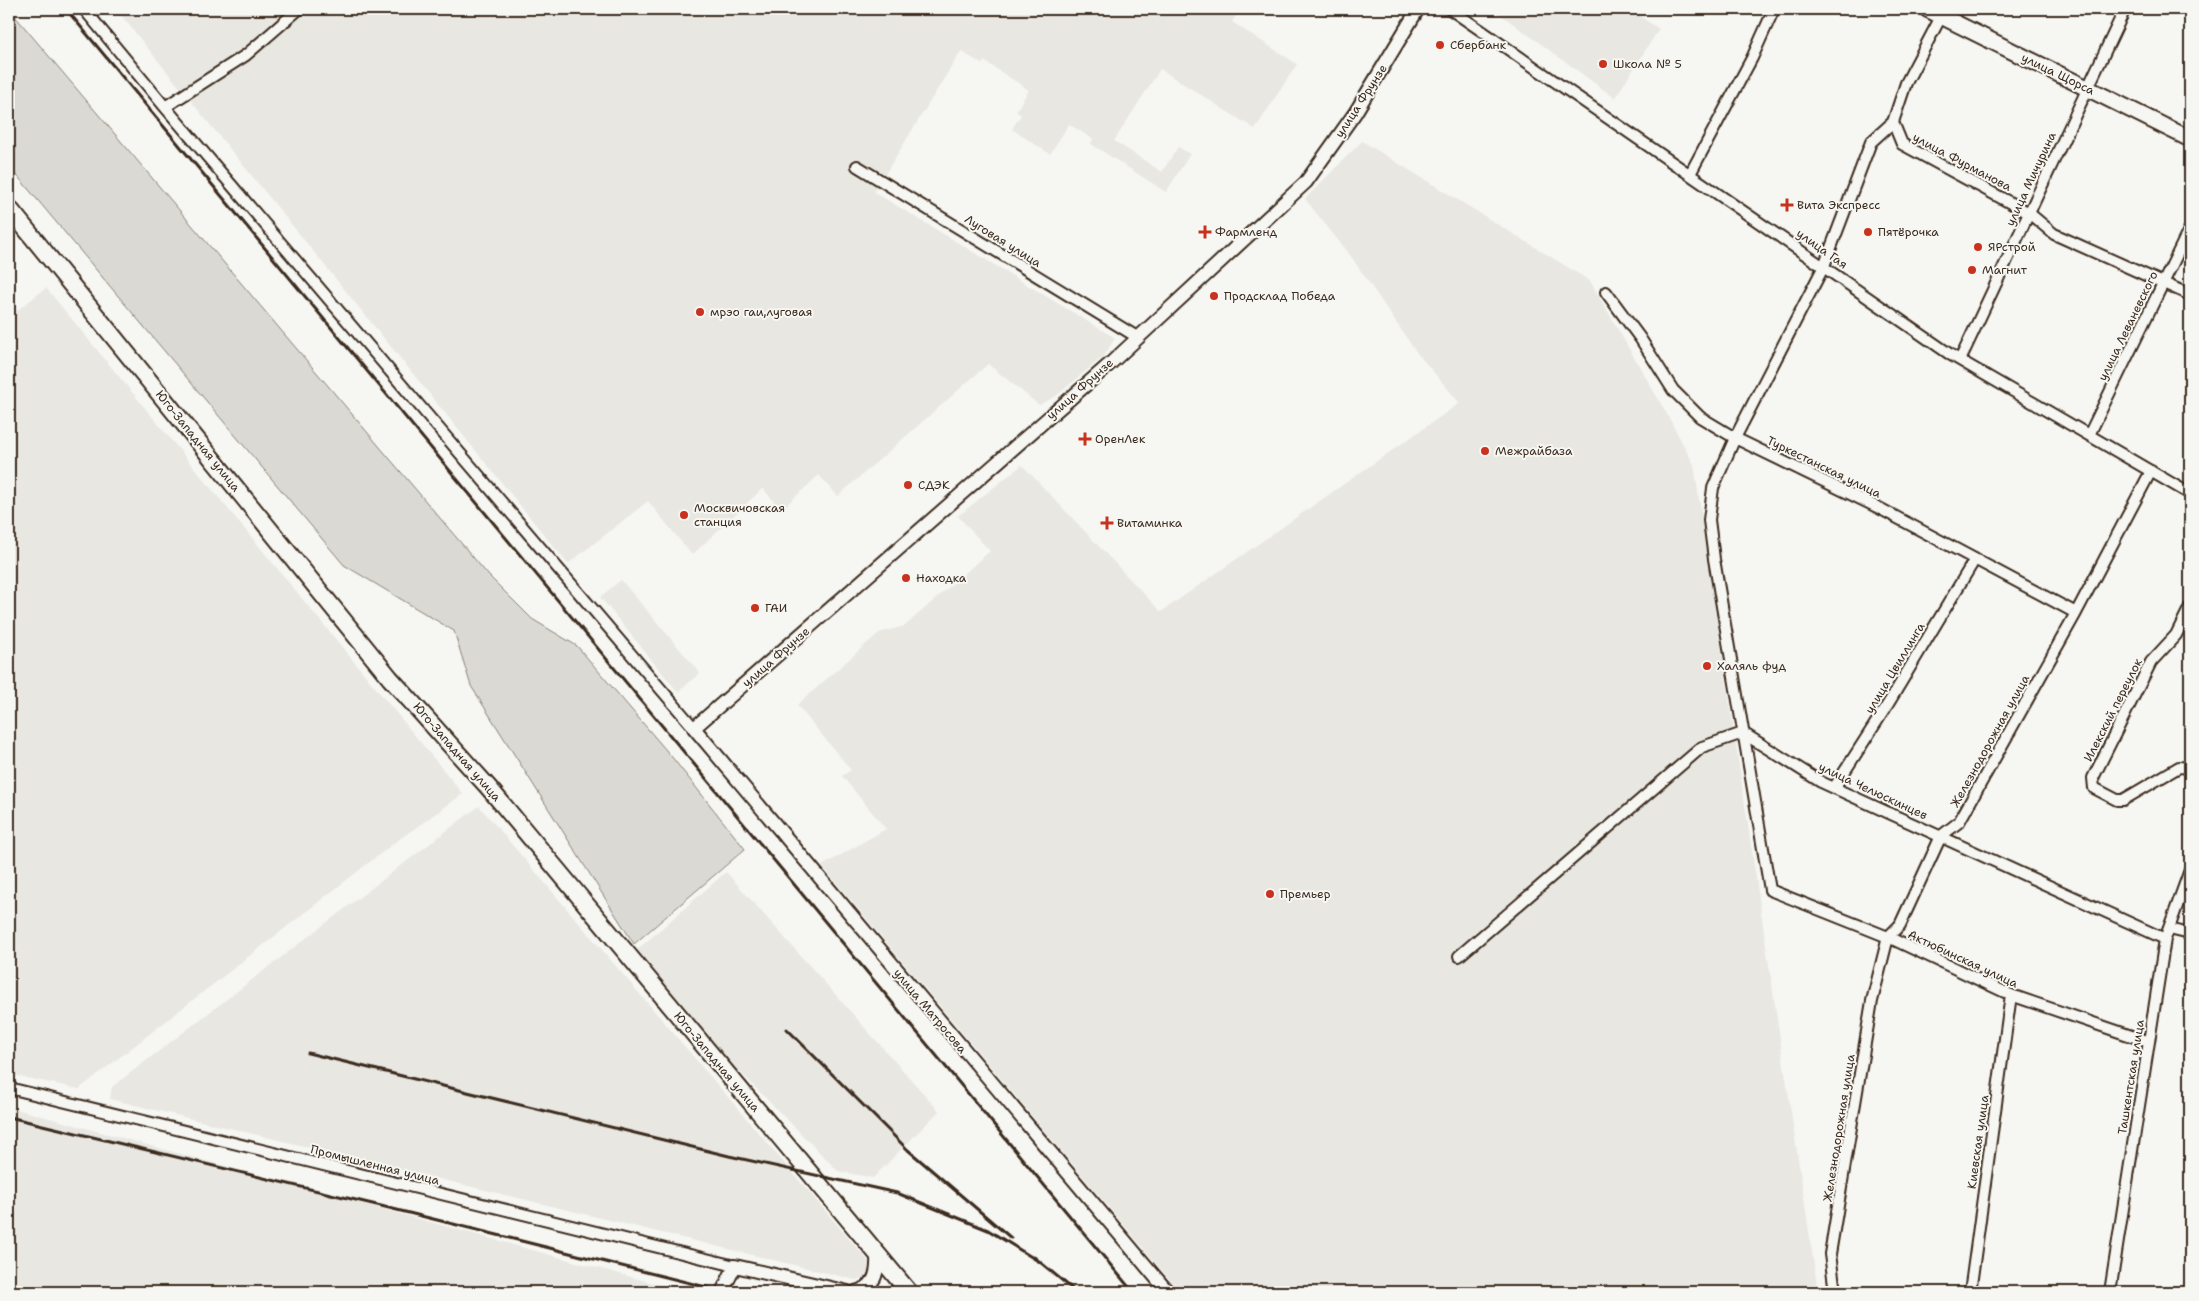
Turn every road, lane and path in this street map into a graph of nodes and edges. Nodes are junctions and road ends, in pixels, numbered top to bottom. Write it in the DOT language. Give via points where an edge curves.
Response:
graph roads {
  1 [pos="84,9"];
  2 [pos="299,9"];
  3 [pos="1418,9"];
  4 [pos="1450,9"];
  5 [pos="1774,9"];
  6 [pos="1927,9"];
  7 [pos="2126,9"];
  8 [pos="1943,12"];
  9 [pos="2088,89"];
  10 [pos="165,107"];
  11 [pos="1894,122"];
  12 [pos="2190,139"];
  13 [pos="857,166"];
  14 [pos="1690,174"];
  15 [pos="9,208"];
  16 [pos="2029,213"];
  17 [pos="2190,228"];
  18 [pos="1824,266"];
  19 [pos="2164,282"];
  20 [pos="1606,292"];
  21 [pos="2190,295"];
  22 [pos="1137,337"];
  23 [pos="1960,360"];
  24 [pos="2089,435"];
  25 [pos="1735,438"];
  26 [pos="2150,471"];
  27 [pos="2190,494"];
  28 [pos="1975,559"];
  29 [pos="2190,607"];
  30 [pos="2076,614"];
  31 [pos="694,728"];
  32 [pos="1743,733"];
  33 [pos="2190,768"];
  34 [pos="1834,788"];
  35 [pos="1941,836"];
  36 [pos="2190,870"];
  37 [pos="2169,929"];
  38 [pos="2190,934"];
  39 [pos="1888,937"];
  40 [pos="2165,939"];
  41 [pos="1459,956"];
  42 [pos="2011,995"];
  43 [pos="2149,1042"];
  44 [pos="9,1088"];
  45 [pos="877,1256"];
  46 [pos="735,1266"];
  47 [pos="722,1292"];
  48 [pos="848,1292"];
  49 [pos="855,1292"];
  50 [pos="909,1292"];
  51 [pos="1168,1292"];
  52 [pos="1835,1292"];
  53 [pos="1970,1292"];
  54 [pos="2110,1292"];
  1 -- 10 [label="street"];
  2 -- 10 [label="street" via="246,55"];
  3 -- 22 [label="street, улица Фрунзе" via="1355,113 1306,182"];
  4 -- 14 [label="street, улица Гая"];
  5 -- 14 [label="street" via="1752,58"];
  6 -- 8 [label="main road, улица Щорса"];
  7 -- 9 [label="street, улица Мичурина"];
  8 -- 9 [label="main road, улица Щорса"];
  8 -- 11 [label="street" via="1906,84"];
  9 -- 12 [label="main road, улица Щорса"];
  9 -- 16 [label="street, улица Мичурина"];
  10 -- 31 [label="street"];
  11 -- 16 [label="street, улица Фурманова" via="1902,144"];
  11 -- 18 [label="street" via="1871,142"];
  13 -- 22 [label="street, Луговая улица"];
  14 -- 18 [label="street, улица Гая"];
  15 -- 45 [label="main road, Юго-Западная улица" via="390,678 489,788"];
  16 -- 19 [label="street, улица Фурманова" via="2054,234"];
  16 -- 23 [label="street, улица Мичурина"];
  17 -- 19 [label="street, улица Леваневского"];
  18 -- 23 [label="street, улица Гая"];
  18 -- 25 [label="street"];
  19 -- 21 [label="street, улица Фурманова"];
  19 -- 24 [label="street, улица Леваневского"];
  20 -- 25 [label="street, Туркестанская улица" via="1673,390 1700,417"];
  22 -- 31 [label="street, улица Фрунзе"];
  23 -- 24 [label="street, улица Гая"];
  24 -- 26 [label="street, улица Гая"];
  25 -- 28 [label="street, Туркестанская улица"];
  25 -- 32 [label="street" via="1713,488 1709,520"];
  26 -- 27 [label="street, улица Гая"];
  26 -- 30 [label="street, Железнодорожная улица"];
  28 -- 30 [label="street, Туркестанская улица"];
  28 -- 34 [label="street, улица Цвиллинга"];
  29 -- 33 [label="street, Илекский переулок" via="2176,635 2151,662 2093,783 2094,788 2123,800 2179,767"];
  30 -- 35 [label="street, Железнодорожная улица" via="1959,822"];
  31 -- 51 [label="street, улица Матросова"];
  32 -- 34 [label="street, улица Челюскинцев"];
  32 -- 39 [label="street, Актюбинская улица" via="1770,890"];
  32 -- 41 [label="street" via="1702,747"];
  34 -- 35 [label="street, улица Челюскинцев"];
  35 -- 39 [label="street, Железнодорожная улица" via="1900,925"];
  35 -- 40 [label="street, улица Челюскинцев"];
  36 -- 37 [label="street, Ташкентская улица"];
  37 -- 38 [label="street"];
  37 -- 40 [label="street, Ташкентская улица"];
  39 -- 42 [label="street, Актюбинская улица"];
  39 -- 52 [label="street, Железнодорожная улица" via="1872,1001 1830,1254"];
  40 -- 43 [label="street, Ташкентская улица"];
  42 -- 43 [label="street, Актюбинская улица"];
  42 -- 53 [label="street, Киевская улица"];
  43 -- 54 [label="street, Ташкентская улица"];
  44 -- 46 [label="street, Промышленная улица"];
  45 -- 49 [label="street" via="876,1277 871,1285"];
  45 -- 50 [label="main road, Юго-Западная улица"];
  46 -- 47 [label="street"];
  46 -- 48 [label="street"];
}
